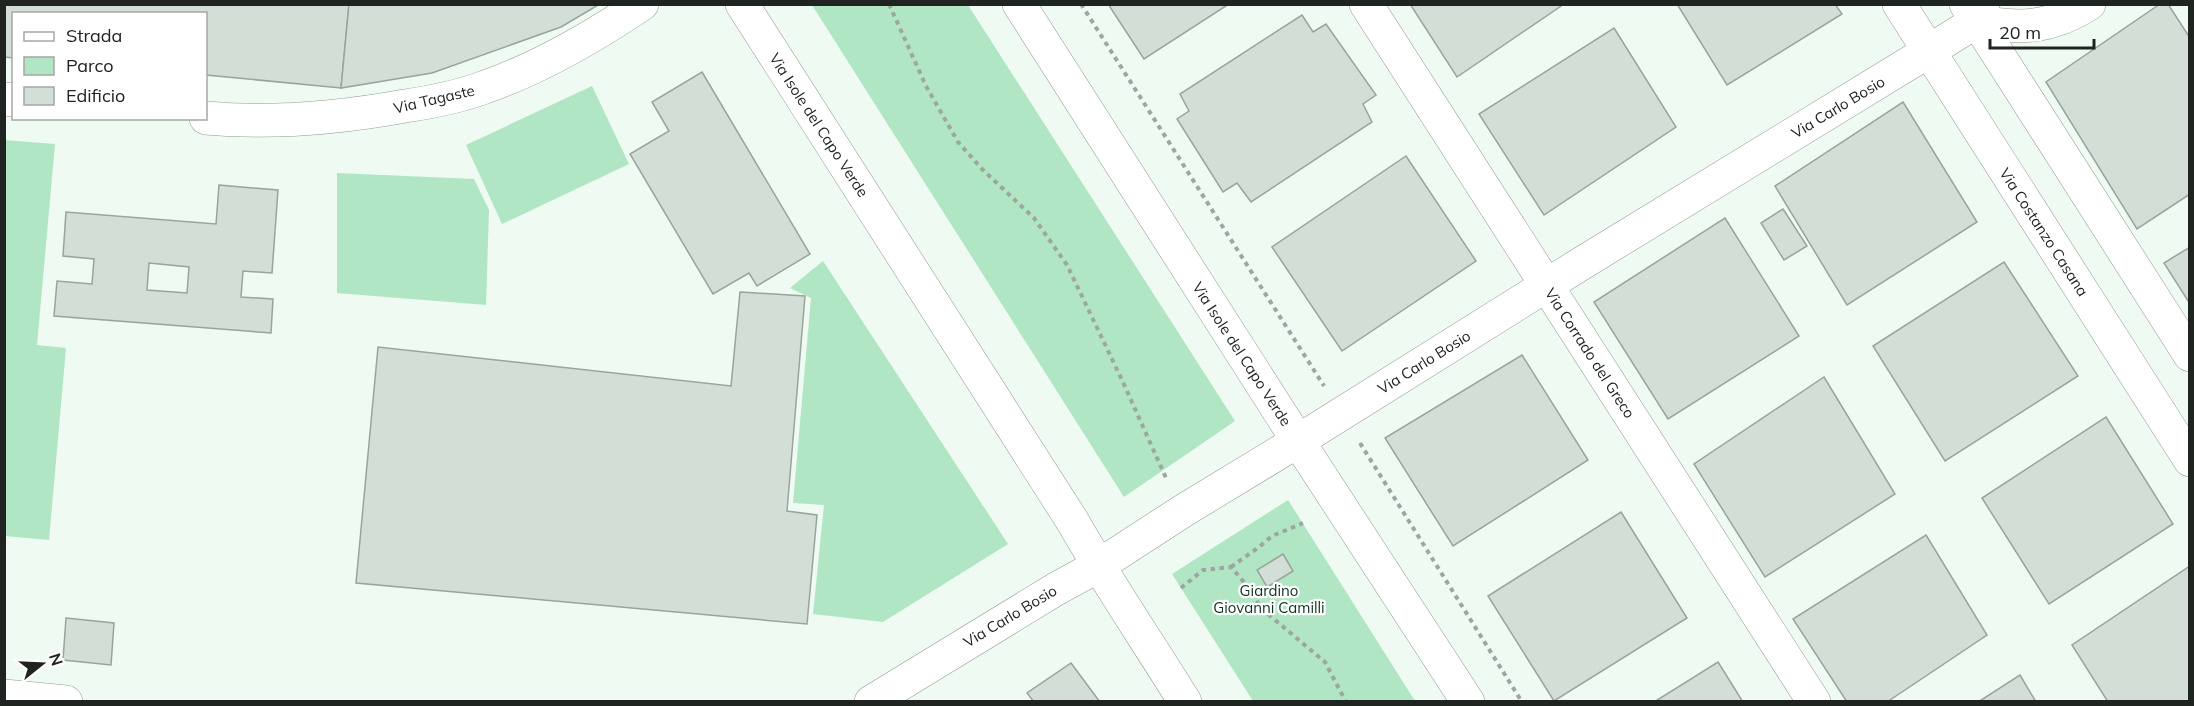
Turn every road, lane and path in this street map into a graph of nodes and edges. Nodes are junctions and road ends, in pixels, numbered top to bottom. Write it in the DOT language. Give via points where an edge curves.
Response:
graph roads {
  1 [pos="642,4"];
  2 [pos="742,4"];
  3 [pos="889,4"];
  4 [pos="1019,4"];
  5 [pos="1081,4"];
  6 [pos="1366,4"];
  7 [pos="1899,4"];
  8 [pos="2089,4"];
  9 [pos="1975,10"];
  10 [pos="1929,51"];
  11 [pos="207,118"];
  12 [pos="1547,285"];
  13 [pos="2190,355"];
  14 [pos="1342,414"];
  15 [pos="1298,441"];
  16 [pos="2190,460"];
  17 [pos="1166,478"];
  18 [pos="1303,523"];
  19 [pos="1098,566"];
  20 [pos="1231,567"];
  21 [pos="1181,588"];
  22 [pos="4,696"];
  23 [pos="66,702"];
  24 [pos="871,702"];
  25 [pos="1185,702"];
  26 [pos="1346,702"];
  27 [pos="1468,702"];
  28 [pos="1522,702"];
  29 [pos="1814,702"];
  1 -- 11 [label="street, Via Tagaste" via="538,64 457,95 325,118"];
  2 -- 19 [label="street, Via Isole del Capo Verde"];
  3 -- 17 [label="path" via="926,86 958,142 1034,218 1067,265"];
  4 -- 15 [label="street, Via Isole del Capo Verde"];
  5 -- 14 [label="path"];
  6 -- 12 [label="street, Via Corrado del Greco"];
  7 -- 10 [label="street, Via Costanzo Casana"];
  8 -- 9 [label="street" via="2058,20 2022,27"];
  9 -- 10 [label="street, Via Carlo Bosio"];
  9 -- 13 [label="street"];
  10 -- 12 [label="street, Via Carlo Bosio"];
  10 -- 16 [label="street, Via Costanzo Casana"];
  12 -- 14 [label="street, Via Carlo Bosio"];
  12 -- 29 [label="street, Via Corrado del Greco"];
  14 -- 15 [label="street, Via Carlo Bosio"];
  14 -- 28 [label="path"];
  15 -- 19 [label="street, Via Carlo Bosio"];
  15 -- 27 [label="street, Via Isole del Capo Verde"];
  18 -- 20 [label="path" via="1272,536"];
  19 -- 24 [label="street, Via Carlo Bosio"];
  19 -- 25 [label="street, Via Isole del Capo Verde"];
  20 -- 21 [label="path" via="1203,570"];
  20 -- 26 [label="path" via="1262,609 1325,662"];
  22 -- 23 [label="street"];
}
